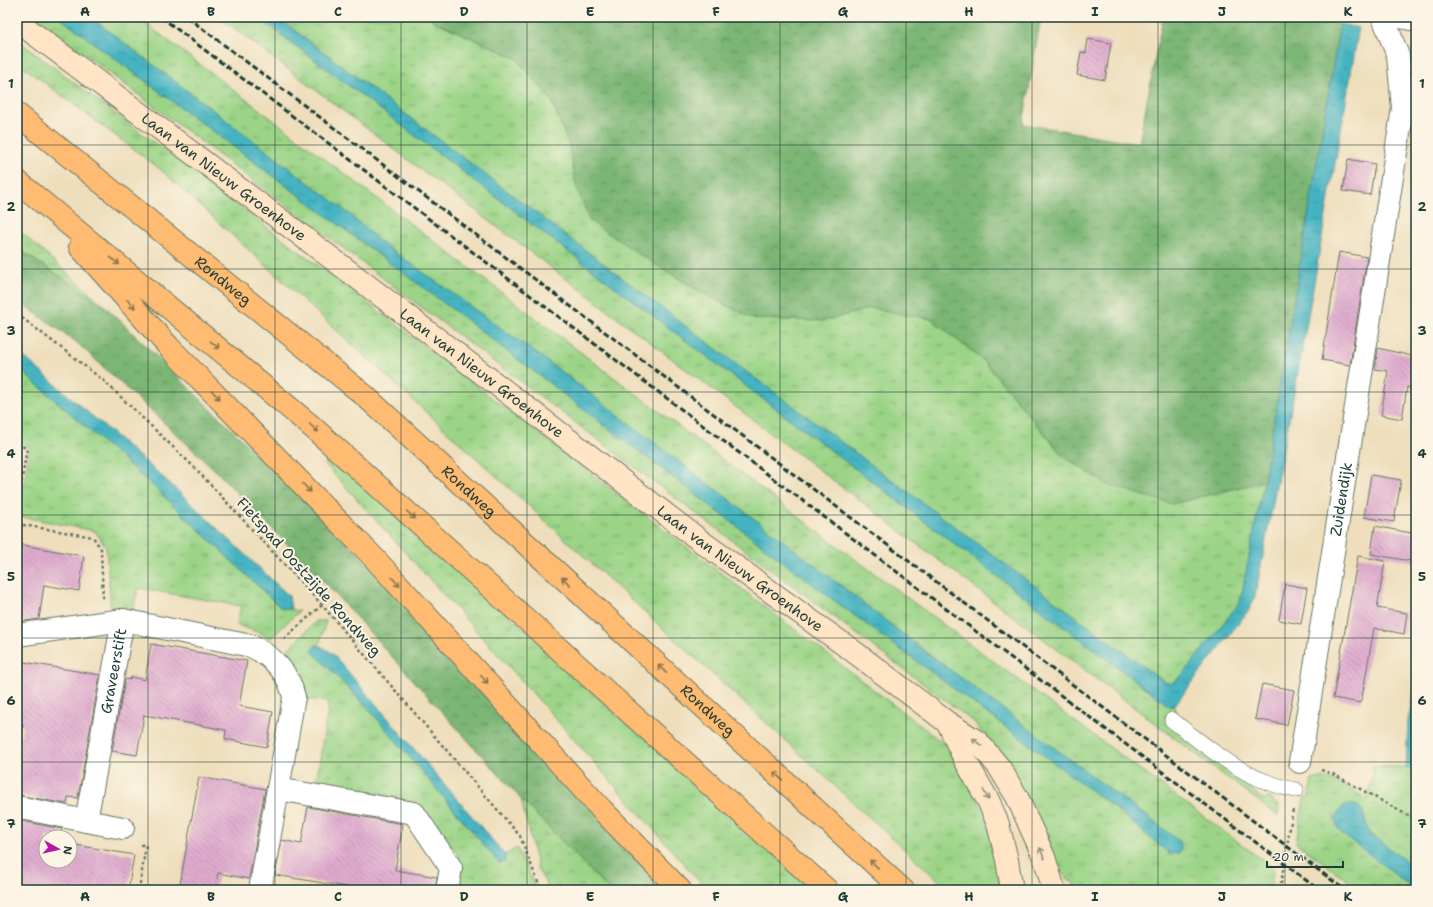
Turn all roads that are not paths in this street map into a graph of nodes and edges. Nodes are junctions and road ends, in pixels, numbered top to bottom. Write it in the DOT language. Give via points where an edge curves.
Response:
graph roads {
  1 [pos="1383,17"];
  2 [pos="1399,17"];
  3 [pos="1416,20"];
  4 [pos="17,21"];
  5 [pos="1416,86"];
  6 [pos="1404,108"];
  7 [pos="17,114"];
  8 [pos="24,186"];
  9 [pos="113,621"];
  10 [pos="17,636"];
  11 [pos="1172,720"];
  12 [pos="948,723"];
  13 [pos="1300,762"];
  14 [pos="278,788"];
  15 [pos="1296,790"];
  16 [pos="17,807"];
  17 [pos="86,821"];
  18 [pos="123,828"];
  19 [pos="260,890"];
  20 [pos="447,890"];
  21 [pos="680,890"];
  22 [pos="827,890"];
  23 [pos="903,890"];
  24 [pos="1012,890"];
  25 [pos="1054,890"];
  1 -- 6 [label="street, Zuidendijk" via="1398,56"];
  2 -- 3 [label="street"];
  4 -- 12 [label="street, Laan van Nieuw Groenhove" via="702,542"];
  5 -- 6 [label="street, Zuidendijk"];
  6 -- 13 [label="street, Zuidendijk"];
  23 -- 7 [label="highway, Rondweg, one-way" via="364,395"];
  8 -- 21 [label="highway, one-way" via="169,347 375,558 602,810"];
  8 -- 22 [label="highway, one-way" via="310,425"];
  9 -- 10 [label="street"];
  9 -- 14 [label="street, Graveerstift" via="251,646 267,654 291,683 294,697"];
  9 -- 17 [label="street, Graveerstift"];
  11 -- 15 [label="lane" via="1218,757 1271,785"];
  12 -- 24 [label="street, Laan van Nieuw Groenhove, one-way" via="998,824"];
  25 -- 12 [label="street, Laan van Nieuw Groenhove, one-way" via="1031,825 999,767 978,742"];
  14 -- 19 [label="street, Graveerstift"];
  14 -- 20 [label="street" via="414,812 451,868"];
  16 -- 17 [label="street"];
  17 -- 18 [label="street"];
}
